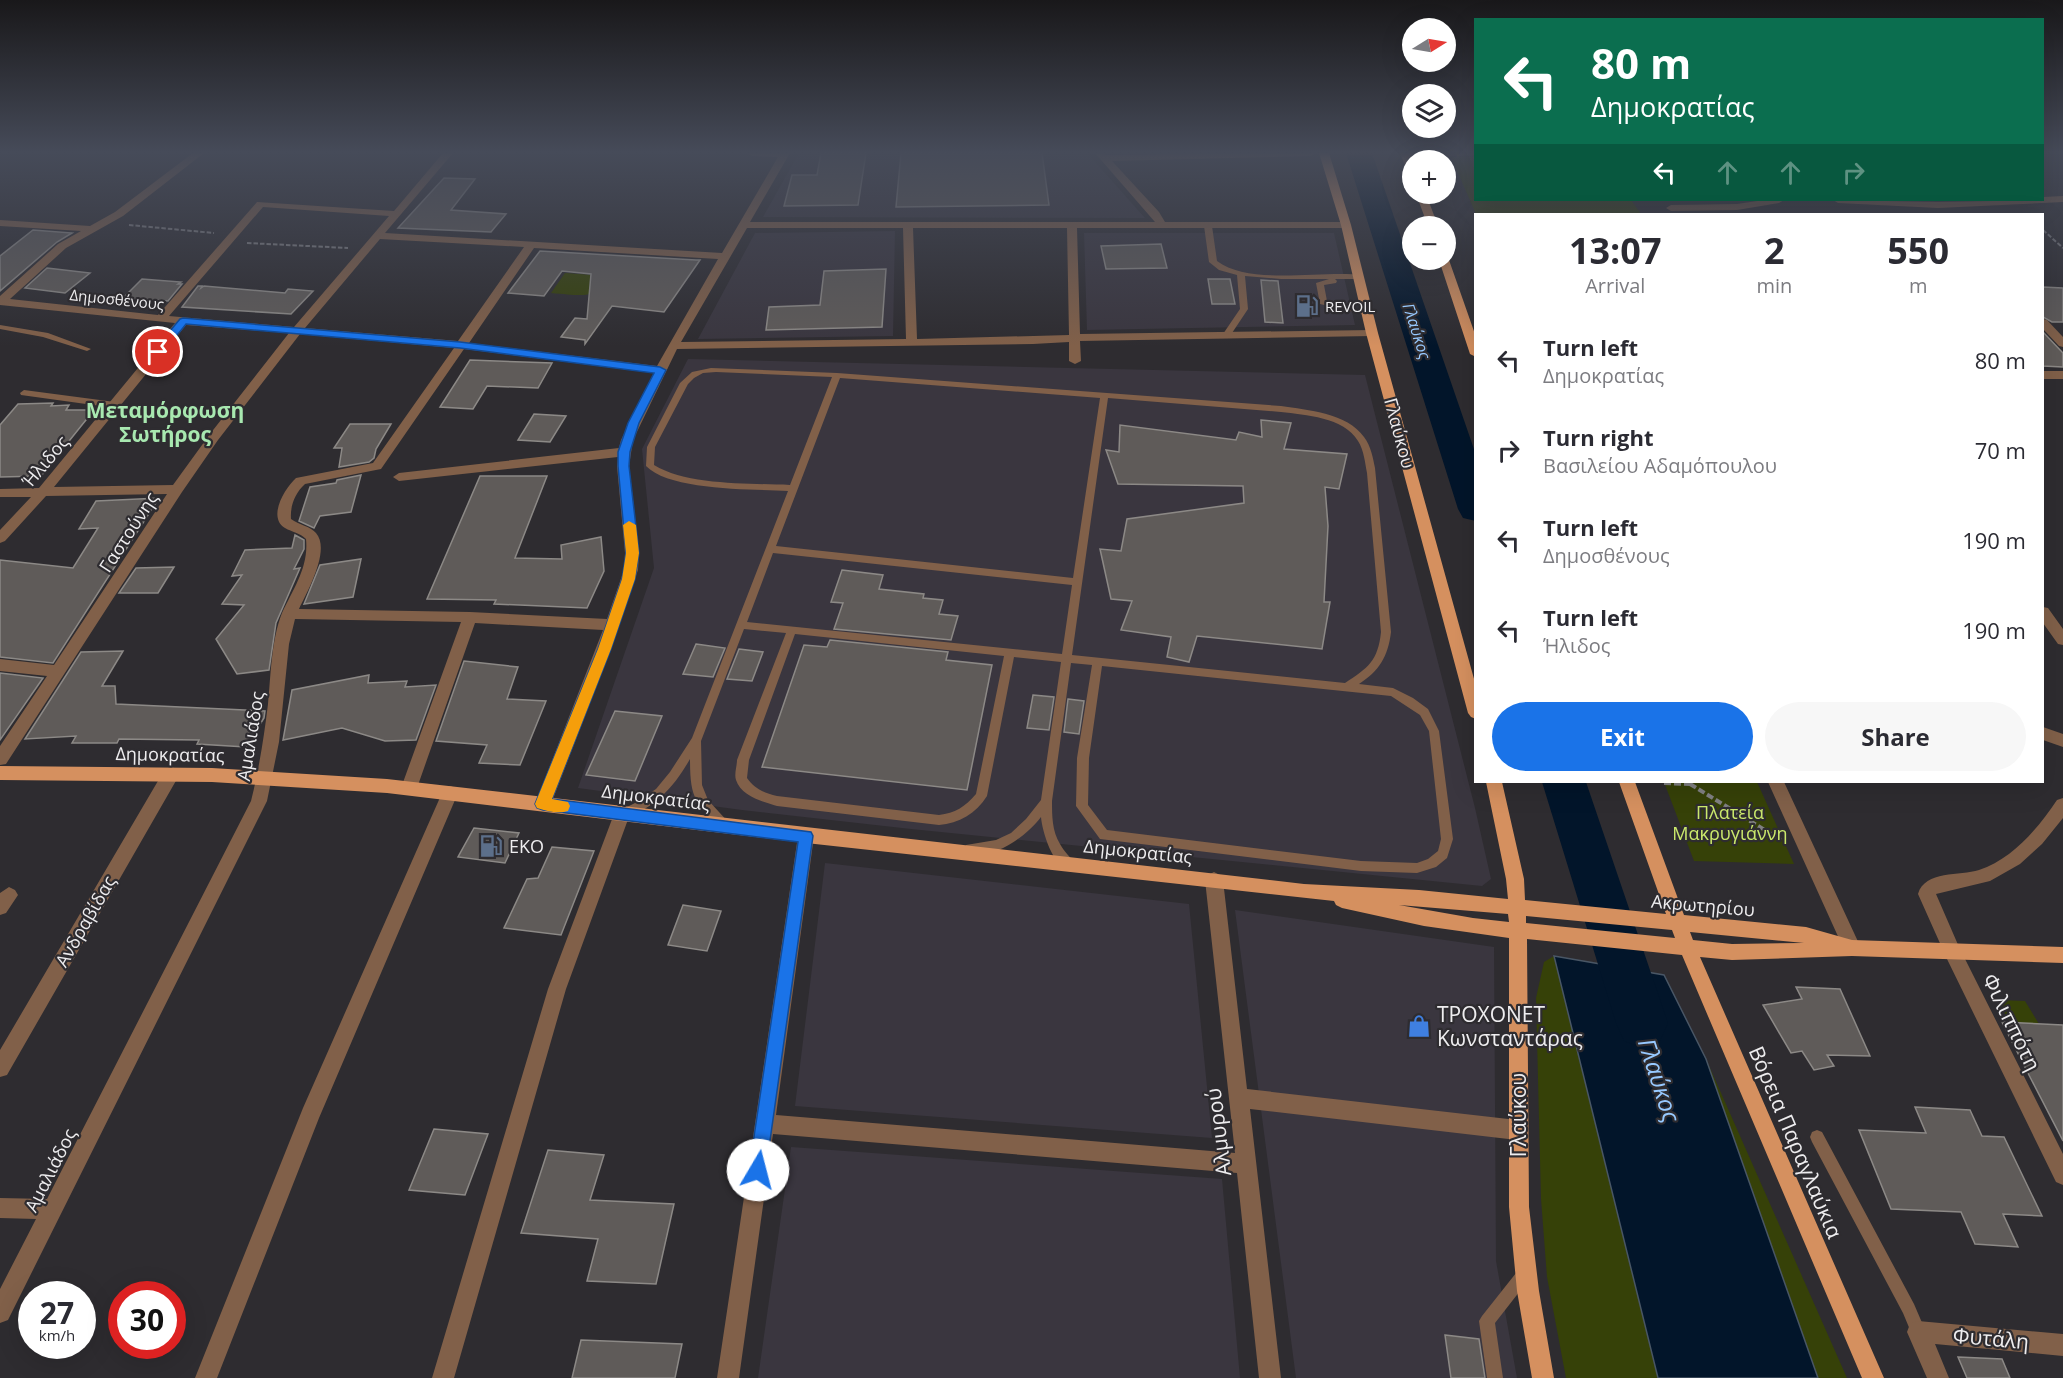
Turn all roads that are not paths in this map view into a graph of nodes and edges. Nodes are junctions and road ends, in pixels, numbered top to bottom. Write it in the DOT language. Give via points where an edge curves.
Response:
graph roads {
  1 [pos="113,217"];
  2 [pos="249,217"];
  3 [pos="394,217"];
  4 [pos="748,217"];
  5 [pos="1157,217"];
  6 [pos="1344,217"];
  7 [pos="0,223"];
  8 [pos="744,225"];
  9 [pos="908,225"];
  10 [pos="1346,225"];
  11 [pos="1072,226"];
  12 [pos="1162,226"];
  13 [pos="1208,226"];
  14 [pos="92,229"];
  15 [pos="378,236"];
  16 [pos="531,245"];
  17 [pos="726,256"];
  18 [pos="1447,270"];
  19 [pos="1241,275"];
  20 [pos="1360,278"];
  21 [pos="0,301"];
  22 [pos="1367,313"];
  23 [pos="161,318"];
  24 [pos="183,321"];
  25 [pos="2044,323"];
  26 [pos="0,327"];
  27 [pos="296,332"];
  28 [pos="1372,333"];
  29 [pos="1227,334"];
  30 [pos="1074,337"];
  31 [pos="912,343"];
  32 [pos="2063,344"];
  33 [pos="460,345"];
  34 [pos="673,346"];
  35 [pos="1474,348"];
  36 [pos="87,350"];
  37 [pos="1075,361"];
  38 [pos="660,370"];
  39 [pos="837,375"];
  40 [pos="2044,375"];
  41 [pos="2063,375"];
  42 [pos="24,393"];
  43 [pos="1104,396"];
  44 [pos="115,405"];
  45 [pos="624,452"];
  46 [pos="399,477"];
  47 [pos="794,488"];
  48 [pos="177,489"];
  49 [pos="44,492"];
  50 [pos="0,493"];
  51 [pos="0,538"];
  52 [pos="770,549"];
  53 [pos="1078,582"];
  54 [pos="2044,613"];
  55 [pos="289,614"];
  56 [pos="470,617"];
  57 [pos="613,625"];
  58 [pos="741,625"];
  59 [pos="792,630"];
  60 [pos="2063,640"];
  61 [pos="1010,652"];
  62 [pos="1066,658"];
  63 [pos="1098,661"];
  64 [pos="0,665"];
  65 [pos="57,671"];
  66 [pos="1348,686"];
  67 [pos="1474,706"];
  68 [pos="2044,733"];
  69 [pos="696,741"];
  70 [pos="2063,741"];
  71 [pos="0,759"];
  72 [pos="0,773"];
  73 [pos="171,774"];
  74 [pos="265,778"];
  75 [pos="1494,783"];
  76 [pos="1627,783"];
  77 [pos="1776,783"];
  78 [pos="409,788"];
  79 [pos="450,793"];
  80 [pos="1046,801"];
  81 [pos="543,804"];
  82 [pos="2063,805"];
  83 [pos="622,814"];
  84 [pos="726,827"];
  85 [pos="806,836"];
  86 [pos="938,850"];
  87 [pos="1069,864"];
  88 [pos="1214,880"];
  89 [pos="1304,892"];
  90 [pos="1517,909"];
  91 [pos="1548,912"];
  92 [pos="1677,924"];
  93 [pos="1518,931"];
  94 [pos="1552,935"];
  95 [pos="1687,947"];
  96 [pos="1852,948"];
  97 [pos="1953,953"];
  98 [pos="2063,955"];
  99 [pos="0,1068"];
  100 [pos="1238,1098"];
  101 [pos="765,1124"];
  102 [pos="1517,1130"];
  103 [pos="1817,1137"];
  104 [pos="1246,1164"];
  105 [pos="2063,1175"];
  106 [pos="0,1208"];
  107 [pos="52,1209"];
  108 [pos="1526,1272"];
  109 [pos="0,1312"];
  110 [pos="1918,1332"];
  111 [pos="2063,1344"];
  112 [pos="206,1378"];
  113 [pos="442,1378"];
  114 [pos="728,1378"];
  115 [pos="1270,1378"];
  116 [pos="1495,1378"];
  117 [pos="1543,1378"];
  118 [pos="1873,1378"];
  119 [pos="1938,1378"];
  1 -- 14 [label="street"];
  2 -- 23 [label="street"];
  3 -- 15 [label="street, Γαστούνης"];
  4 -- 8 [label="street"];
  5 -- 12 [label="street"];
  6 -- 10 [label="main road, Γλαύκου"];
  7 -- 14 [label="street"];
  8 -- 9 [label="street"];
  8 -- 17 [label="street"];
  9 -- 11 [label="street"];
  9 -- 31 [label="street"];
  10 -- 13 [label="street"];
  10 -- 20 [label="main road, Γλαύκου"];
  11 -- 12 [label="street"];
  11 -- 30 [label="street"];
  12 -- 13 [label="street"];
  13 -- 19 [label="lane" via="1216,266"];
  14 -- 21 [label="street" via="62,246"];
  15 -- 16 [label="street"];
  15 -- 27 [label="street, Γαστούνης"];
  16 -- 17 [label="street"];
  16 -- 33 [label="street, Αμαλιάδος"];
  17 -- 34 [label="street"];
  18 -- 35 [label="main road"];
  19 -- 20 [label="lane"];
  19 -- 29 [label="lane" via="1244,309"];
  20 -- 22 [label="main road, Γλαύκου"];
  20 -- 22 [label="lane" via="1320,283 1323,302"];
  21 -- 23 [label="street, Δημοσθένους"];
  22 -- 28 [label="main road, Γλαύκου"];
  23 -- 24 [label="street, Δημοσθένους"];
  24 -- 27 [label="street, Δημοσθένους"];
  24 -- 44 [label="street, Ήλιδος"];
  25 -- 32 [label="street"];
  26 -- 36 [label="lane" via="45,335"];
  27 -- 33 [label="street, Δημοσθένους"];
  27 -- 48 [label="street, Γαστούνης"];
  28 -- 29 [label="street"];
  28 -- 67 [label="main road, Γλαύκου"];
  29 -- 30 [label="street"];
  30 -- 31 [label="street"];
  30 -- 37 [label="street"];
  31 -- 34 [label="street"];
  33 -- 38 [label="street, Δημοσθένους"];
  33 -- 55 [label="street, Αμαλιάδος" via="377,466 301,481 290,492 285,520 307,532 315,545 312,563"];
  34 -- 38 [label="street"];
  38 -- 45 [label="street"];
  39 -- 43 [label="lane"];
  39 -- 47 [label="lane"];
  39 -- 47 [label="lane" via="699,371 684,383 651,447 650,466 654,471 680,480"];
  40 -- 41 [label="street"];
  42 -- 44 [label="lane"];
  43 -- 53 [label="lane"];
  43 -- 66 [label="lane" via="1301,412 1329,418 1359,437 1371,473 1386,632 1385,650 1379,662"];
  44 -- 49 [label="street, Ήλιδος"];
  45 -- 46 [label="street"];
  45 -- 57 [label="street" via="632,562"];
  47 -- 52 [label="lane"];
  48 -- 49 [label="street"];
  48 -- 65 [label="street, Γαστούνης"];
  49 -- 50 [label="street"];
  49 -- 51 [label="street, Ήλιδος"];
  52 -- 53 [label="lane"];
  52 -- 58 [label="lane"];
  53 -- 62 [label="lane"];
  54 -- 60 [label="street"];
  55 -- 56 [label="street"];
  55 -- 74 [label="street, Αμαλιάδος" via="280,643"];
  56 -- 57 [label="street"];
  56 -- 78 [label="street"];
  57 -- 81 [label="street"];
  58 -- 59 [label="lane"];
  58 -- 69 [label="lane"];
  59 -- 61 [label="lane"];
  59 -- 61 [label="lane" via="743,760 741,779 749,791 777,801 939,820 963,814 981,795"];
  61 -- 62 [label="lane"];
  62 -- 63 [label="lane"];
  62 -- 80 [label="lane"];
  63 -- 66 [label="lane"];
  63 -- 66 [label="lane" via="1083,758 1082,806 1104,835 1361,866 1417,868 1432,863 1443,854 1447,840 1434,731 1424,712 1409,700 1393,692"];
  64 -- 65 [label="street"];
  65 -- 71 [label="street, Γαστούνης"];
  68 -- 70 [label="street"];
  69 -- 83 [label="lane" via="660,794"];
  69 -- 84 [label="lane" via="696,785 703,803"];
  72 -- 73 [label="main road, Δημοκρατίας"];
  73 -- 74 [label="main road, Δημοκρατίας"];
  73 -- 99 [label="street, Ανδραβίδας"];
  74 -- 78 [label="main road, Δημοκρατίας"];
  74 -- 107 [label="street, Αμαλιάδος" via="254,813"];
  75 -- 90 [label="main road, Γλαύκου" via="1510,852"];
  76 -- 92 [label="main road"];
  77 -- 96 [label="street"];
  78 -- 79 [label="main road, Δημοκρατίας"];
  79 -- 81 [label="main road, Δημοκρατίας"];
  79 -- 112 [label="street" via="310,1115"];
  80 -- 86 [label="lane" via="1026,829 1011,840 975,849"];
  80 -- 87 [label="lane" via="1050,841"];
  81 -- 83 [label="main road, Δημοκρατίας"];
  82 -- 97 [label="street, Φιλιππότη" via="2013,861 1986,875 1928,890 1928,899"];
  83 -- 84 [label="main road, Δημοκρατίας"];
  83 -- 113 [label="street" via="556,988"];
  84 -- 85 [label="main road, Δημοκρατίας"];
  85 -- 86 [label="main road, Δημοκρατίας"];
  85 -- 101 [label="street"];
  86 -- 87 [label="main road, Δημοκρατίας"];
  87 -- 88 [label="main road, Δημοκρατίας"];
  88 -- 89 [label="main road, Δημοκρατίας"];
  88 -- 100 [label="street, Αλμυρού"];
  89 -- 90 [label="main road, Δημοκρατίας" via="1419,898"];
  89 -- 93 [label="main road, Δημοκρατίας" via="1424,918"];
  90 -- 91 [label="main road, Δημοκρατίας"];
  90 -- 93 [label="main road, Γλαύκου"];
  91 -- 92 [label="main road, Ακρωτηρίου"];
  92 -- 95 [label="main road, Βόρεια Παραγλαύκια"];
  92 -- 96 [label="main road, Ακρωτηρίου" via="1806,935"];
  93 -- 94 [label="main road, Δημοκρατίας"];
  93 -- 102 [label="main road, Γλαύκου"];
  94 -- 95 [label="main road, Ακρωτηρίου"];
  95 -- 96 [label="main road, Ακρωτηρίου" via="1732,952"];
  95 -- 118 [label="main road, Βόρεια Παραγλαύκια"];
  96 -- 97 [label="main road, Ακρωτηρίου"];
  97 -- 98 [label="main road, Ακρωτηρίου"];
  97 -- 105 [label="street, Φιλιππότη"];
  100 -- 102 [label="street"];
  100 -- 104 [label="street, Αλμυρού"];
  101 -- 104 [label="street"];
  101 -- 114 [label="street"];
  102 -- 108 [label="main road, Γλαύκου"];
  103 -- 110 [label="lane"];
  104 -- 115 [label="street, Αλμυρού"];
  106 -- 107 [label="street"];
  107 -- 109 [label="street, Αμαλιάδος"];
  108 -- 116 [label="lane" via="1487,1321"];
  108 -- 117 [label="main road, Γλαύκου"];
  110 -- 111 [label="street, Φυτάλη"];
  110 -- 119 [label="street"];
}
